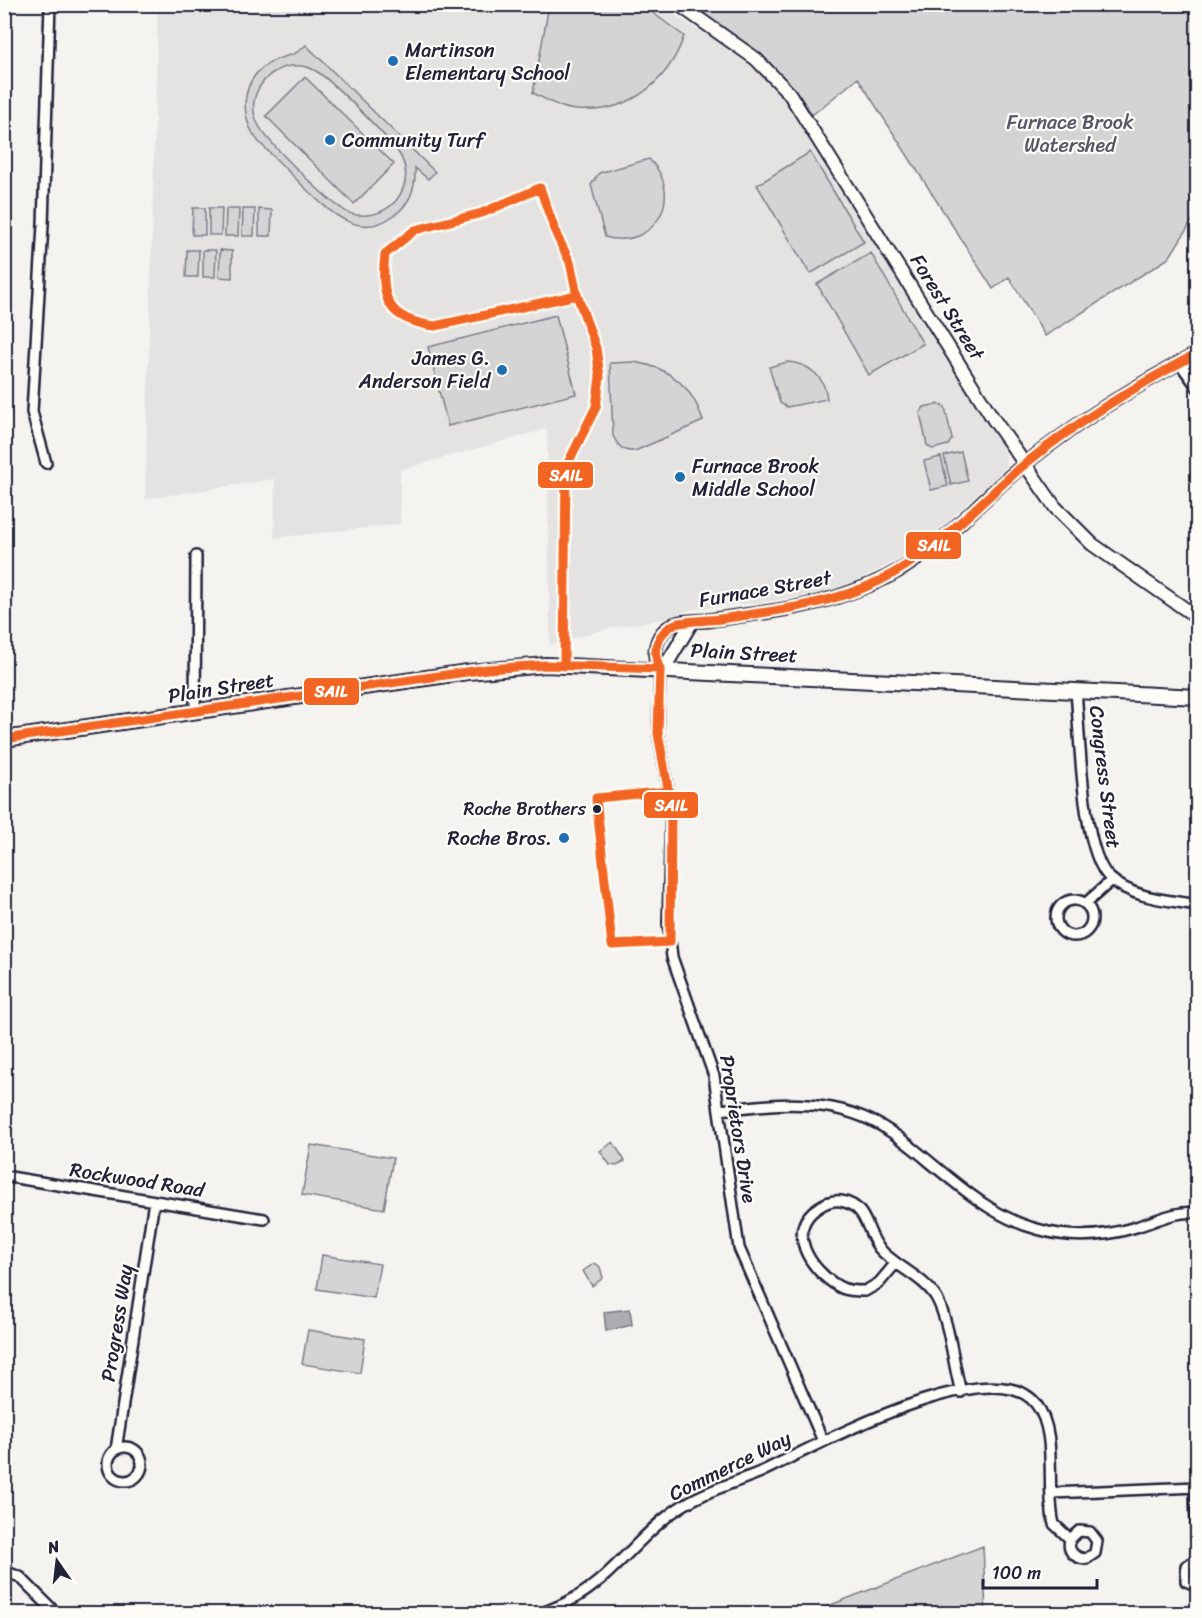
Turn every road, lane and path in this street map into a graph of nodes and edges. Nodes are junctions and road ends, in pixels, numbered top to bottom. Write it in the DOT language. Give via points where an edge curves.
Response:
graph roads {
  1 [pos="50,4"];
  2 [pos="678,4"];
  3 [pos="1197,353"];
  4 [pos="1179,362"];
  5 [pos="1197,388"];
  6 [pos="46,463"];
  7 [pos="1024,464"];
  8 [pos="196,556"];
  9 [pos="1197,618"];
  10 [pos="692,622"];
  11 [pos="660,669"];
  12 [pos="1076,691"];
  13 [pos="1197,697"];
  14 [pos="195,712"];
  15 [pos="4,739"];
  16 [pos="1112,880"];
  17 [pos="1085,904"];
  18 [pos="1197,905"];
  19 [pos="719,1110"];
  20 [pos="4,1176"];
  21 [pos="154,1201"];
  22 [pos="1197,1213"];
  23 [pos="264,1219"];
  24 [pos="896,1264"];
  25 [pos="961,1392"];
  26 [pos="824,1441"];
  27 [pos="116,1450"];
  28 [pos="1196,1487"];
  29 [pos="1051,1493"];
  30 [pos="1070,1539"];
  31 [pos="1197,1559"];
  32 [pos="4,1571"];
  33 [pos="1197,1586"];
  34 [pos="57,1614"];
  35 [pos="540,1614"];
  1 -- 6 [label="street" via="44,225 32,412"];
  2 -- 7 [label="street, Forest Street" via="756,59 789,93"];
  3 -- 4 [label="street, Furnace Street"];
  4 -- 5 [label="street"];
  4 -- 7 [label="street, Furnace Street"];
  7 -- 9 [label="street, Forest Street" via="1082,536"];
  7 -- 10 [label="street, Furnace Street" via="927,554 886,579 803,606"];
  8 -- 14 [label="street"];
  10 -- 11 [label="street, Furnace Street"];
  10 -- 11 [label="street, Furnace Street" via="676,624 662,634 654,656"];
  11 -- 12 [label="main road, Plain Street"];
  11 -- 14 [label="main road, Plain Street" via="514,667"];
  11 -- 19 [label="street, Proprietors Drive" via="658,733 671,805 670,942 676,973 710,1060"];
  12 -- 13 [label="main road, Plain Street"];
  12 -- 16 [label="street, Congress Street" via="1091,840 1098,861"];
  14 -- 15 [label="main road, Plain Street"];
  16 -- 17 [label="street"];
  16 -- 18 [label="street" via="1138,893"];
  19 -- 22 [label="street" via="798,1103 855,1114 890,1131 996,1213 1055,1233 1106,1234 1178,1214"];
  19 -- 26 [label="street, Proprietors Drive" via="739,1248"];
  20 -- 21 [label="street, Rockwood Road"];
  21 -- 23 [label="street, Rockwood Road"];
  21 -- 27 [label="street, Progress Way"];
  24 -- 24 [label="street" via="879,1283 865,1291 838,1286 805,1252 803,1226 810,1212 825,1203 840,1201 858,1208 865,1215 877,1245"];
  24 -- 25 [label="street" via="936,1298"];
  25 -- 26 [label="street, Commerce Way" via="903,1407"];
  25 -- 29 [label="street, Commerce Way" via="1003,1386 1016,1389 1036,1403 1048,1433"];
  26 -- 35 [label="street, Commerce Way" via="678,1508 593,1585"];
  28 -- 29 [label="street"];
  28 -- 31 [label="street"];
  29 -- 30 [label="street, Commerce Way" via="1054,1524"];
  31 -- 33 [label="street" via="1185,1566 1184,1574 1186,1581"];
  32 -- 34 [label="street" via="20,1577"];
}
